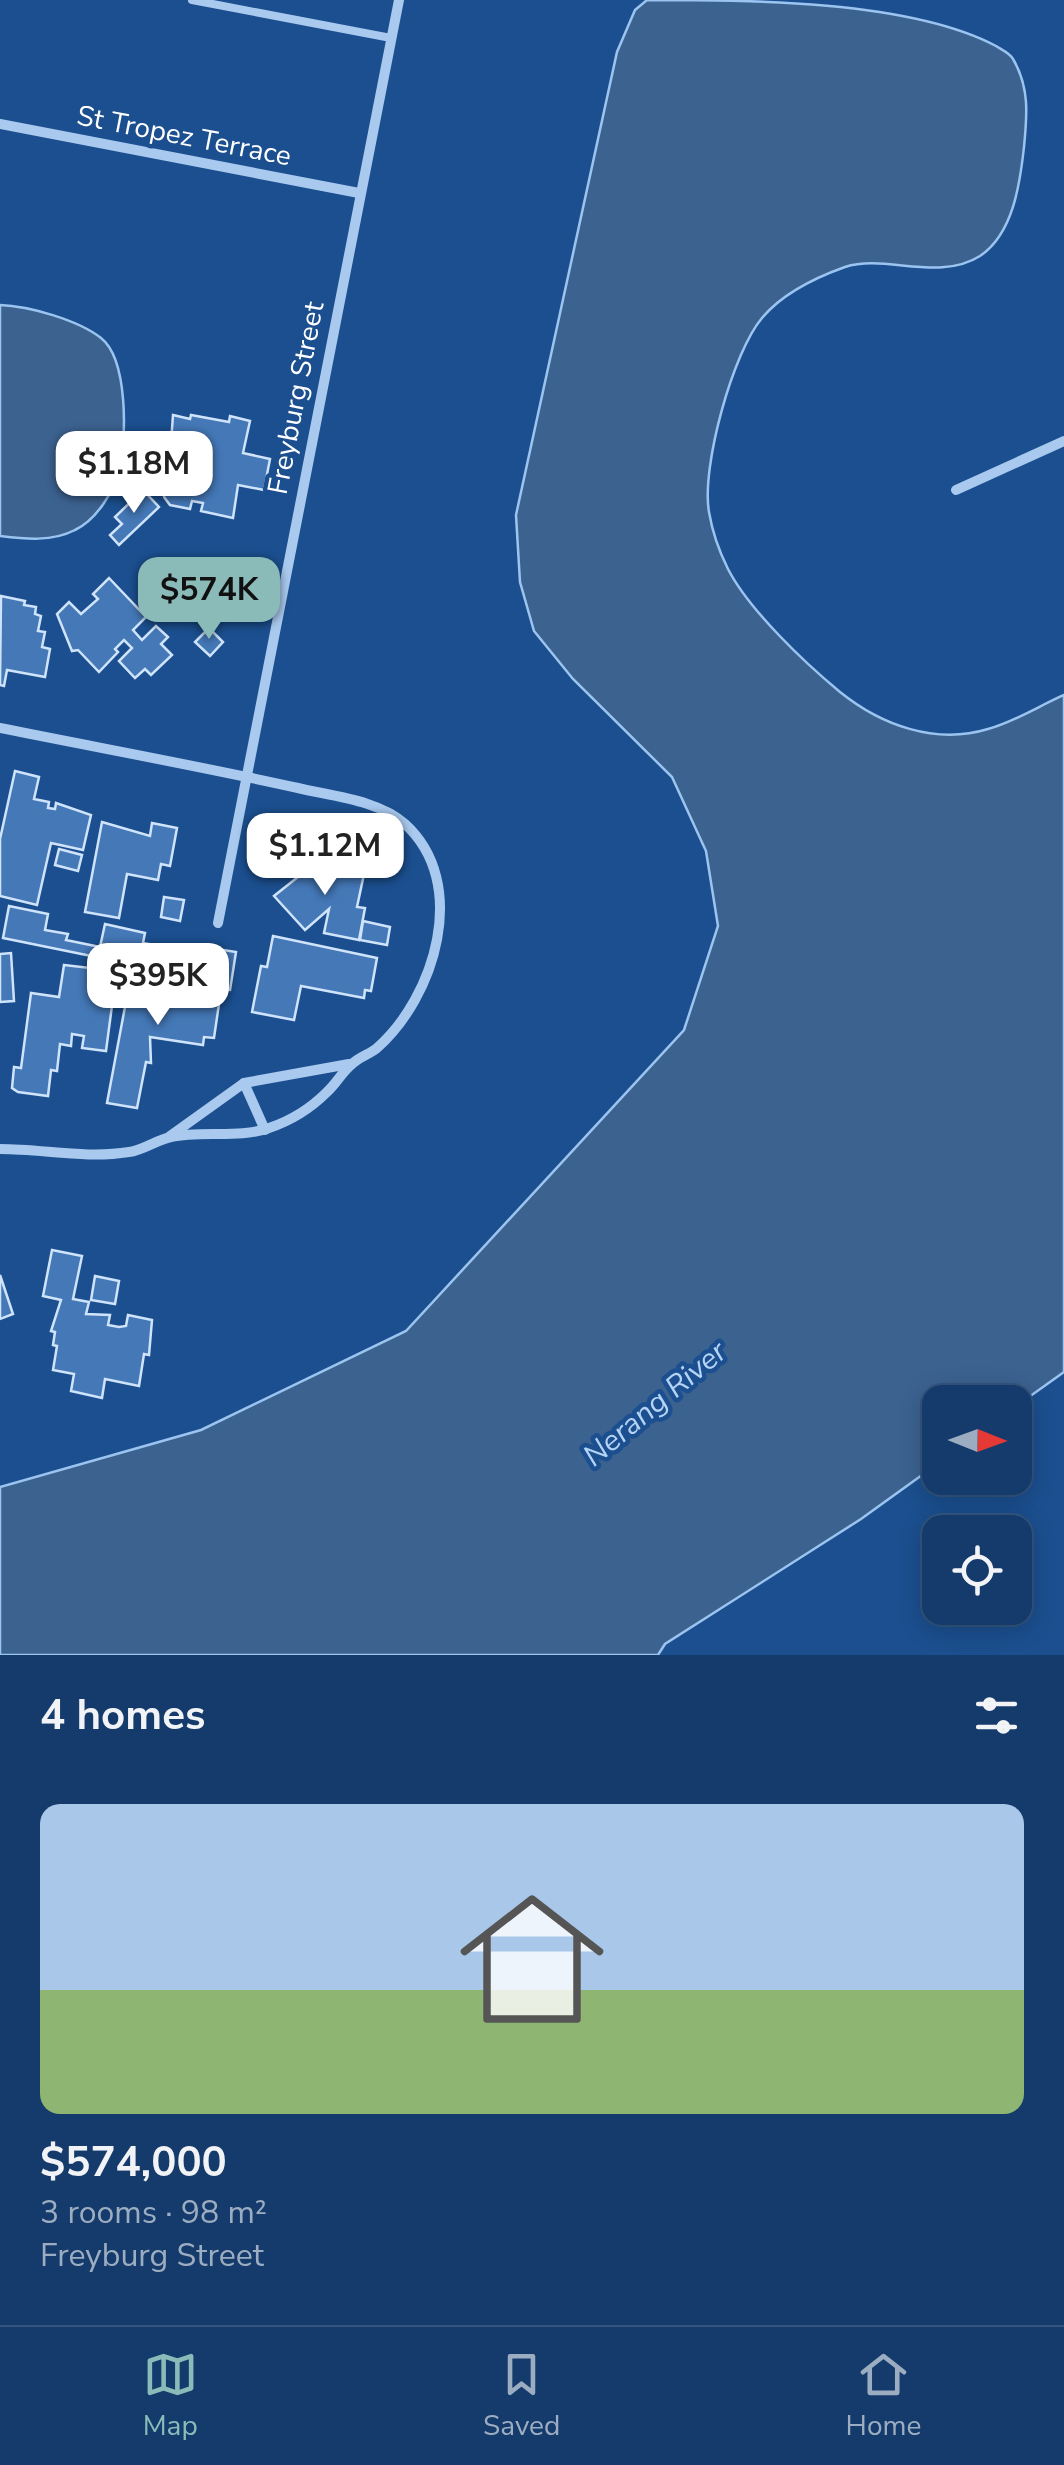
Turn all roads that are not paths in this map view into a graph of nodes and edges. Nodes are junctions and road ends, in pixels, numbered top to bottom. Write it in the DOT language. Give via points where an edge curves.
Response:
graph roads {
  1 [pos="192,0"];
  2 [pos="398,0"];
  3 [pos="391,38"];
  4 [pos="0,124"];
  5 [pos="359,193"];
  6 [pos="1064,441"];
  7 [pos="956,490"];
  8 [pos="0,728"];
  9 [pos="247,777"];
  10 [pos="218,923"];
  11 [pos="351,1064"];
  12 [pos="244,1083"];
  13 [pos="266,1130"];
  14 [pos="169,1137"];
  15 [pos="0,1149"];
  1 -- 3 [label="lane"];
  2 -- 3 [label="street, Freyburg Street"];
  3 -- 5 [label="street, Freyburg Street"];
  4 -- 5 [label="street, St Tropez Terrace"];
  5 -- 9 [label="street, Freyburg Street"];
  6 -- 7 [label="street"];
  8 -- 9 [label="street"];
  9 -- 10 [label="street, Freyburg Street"];
  9 -- 11 [label="street" via="383,810 425,848 437,882 434,956 403,1018 377,1048"];
  11 -- 12 [label="street"];
  11 -- 13 [label="street" via="301,1113"];
  12 -- 13 [label="street"];
  12 -- 14 [label="street"];
  13 -- 14 [label="street"];
  14 -- 15 [label="street" via="144,1150 110,1154"];
}
